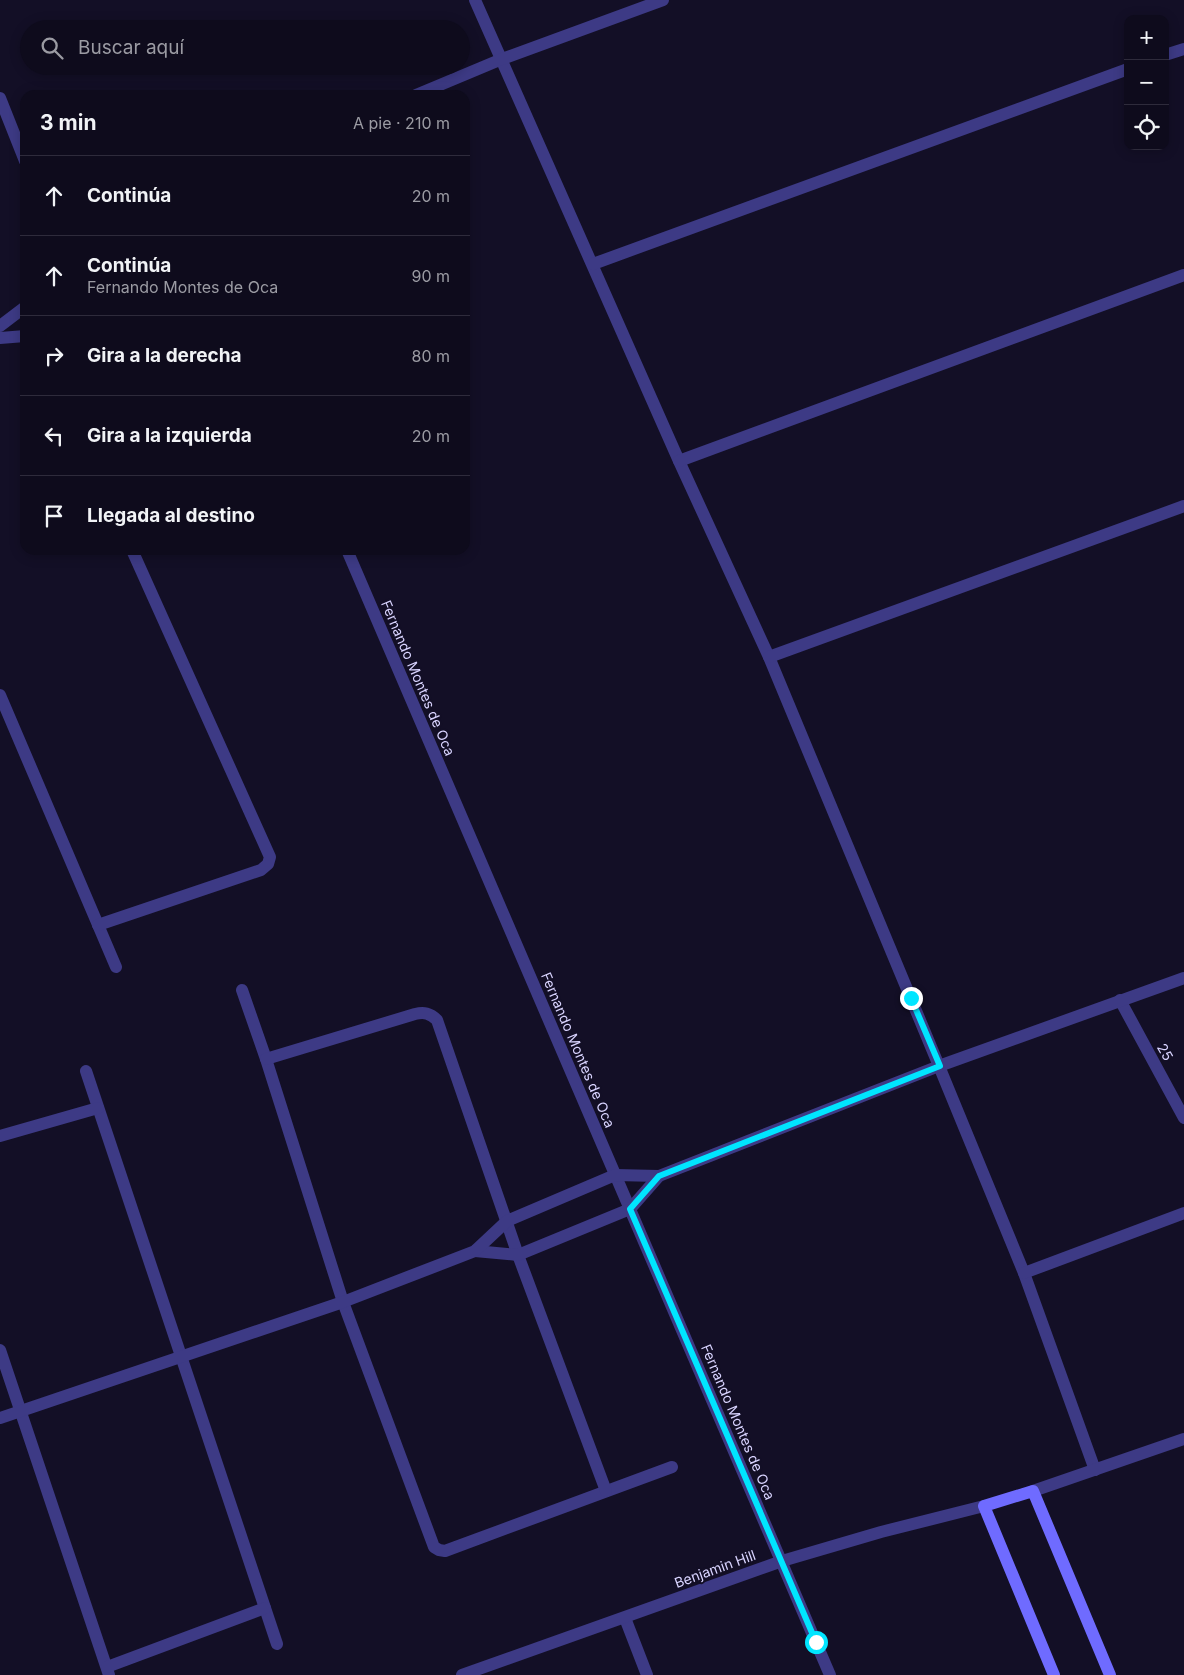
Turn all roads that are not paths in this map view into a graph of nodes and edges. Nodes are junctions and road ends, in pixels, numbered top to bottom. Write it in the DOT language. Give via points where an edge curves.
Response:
graph roads {
  1 [pos="475,0"];
  2 [pos="663,0"];
  3 [pos="1184,48"];
  4 [pos="1169,54"];
  5 [pos="502,60"];
  6 [pos="1124,70"];
  7 [pos="470,73"];
  8 [pos="465,75"];
  9 [pos="428,90"];
  10 [pos="0,98"];
  11 [pos="20,148"];
  12 [pos="593,264"];
  13 [pos="1184,275"];
  14 [pos="20,311"];
  15 [pos="0,326"];
  16 [pos="20,336"];
  17 [pos="0,338"];
  18 [pos="680,461"];
  19 [pos="1184,506"];
  20 [pos="134,555"];
  21 [pos="350,555"];
  22 [pos="768,657"];
  23 [pos="0,695"];
  24 [pos="98,925"];
  25 [pos="116,967"];
  26 [pos="1184,978"];
  27 [pos="242,990"];
  28 [pos="1120,1000"];
  29 [pos="266,1059"];
  30 [pos="940,1066"];
  31 [pos="86,1071"];
  32 [pos="98,1108"];
  33 [pos="1184,1118"];
  34 [pos="0,1136"];
  35 [pos="615,1175"];
  36 [pos="659,1176"];
  37 [pos="630,1209"];
  38 [pos="1184,1213"];
  39 [pos="507,1220"];
  40 [pos="475,1251"];
  41 [pos="518,1255"];
  42 [pos="1024,1273"];
  43 [pos="343,1302"];
  44 [pos="0,1350"];
  45 [pos="181,1357"];
  46 [pos="21,1411"];
  47 [pos="0,1418"];
  48 [pos="1184,1439"];
  49 [pos="672,1467"];
  50 [pos="1095,1470"];
  51 [pos="606,1491"];
  52 [pos="1033,1491"];
  53 [pos="984,1506"];
  54 [pos="782,1561"];
  55 [pos="265,1608"];
  56 [pos="625,1618"];
  57 [pos="277,1644"];
  58 [pos="499,1662"];
  59 [pos="108,1671"];
  60 [pos="462,1675"];
  61 [pos="493,1675"];
  62 [pos="646,1675"];
  63 [pos="830,1675"];
  64 [pos="1054,1675"];
  65 [pos="1110,1675"];
  1 -- 5 [label="street"];
  2 -- 5 [label="street"];
  3 -- 4 [label="street"];
  5 -- 7 [label="street"];
  5 -- 12 [label="street"];
  6 -- 12 [label="street"];
  8 -- 9 [label="street"];
  10 -- 11 [label="street"];
  12 -- 18 [label="street"];
  13 -- 18 [label="street"];
  14 -- 15 [label="street"];
  16 -- 17 [label="street"];
  18 -- 22 [label="street"];
  19 -- 22 [label="street"];
  20 -- 24 [label="street" via="270,857 261,870"];
  21 -- 35 [label="street, Fernando Montes de Oca"];
  22 -- 30 [label="street"];
  23 -- 24 [label="street"];
  24 -- 25 [label="street"];
  26 -- 28 [label="street"];
  27 -- 29 [label="street"];
  28 -- 30 [label="street"];
  28 -- 33 [label="street, 25"];
  29 -- 39 [label="street" via="415,1014 431,1015 437,1020"];
  29 -- 43 [label="street"];
  30 -- 36 [label="street"];
  30 -- 42 [label="street"];
  31 -- 32 [label="street"];
  32 -- 34 [label="street"];
  32 -- 45 [label="street"];
  35 -- 36 [label="street"];
  35 -- 37 [label="street, Fernando Montes de Oca"];
  35 -- 39 [label="street"];
  36 -- 37 [label="street"];
  37 -- 41 [label="street"];
  37 -- 54 [label="street, Fernando Montes de Oca"];
  38 -- 42 [label="street"];
  39 -- 40 [label="street"];
  39 -- 41 [label="street"];
  40 -- 41 [label="street"];
  40 -- 43 [label="street"];
  41 -- 51 [label="street"];
  42 -- 50 [label="street"];
  43 -- 45 [label="street"];
  43 -- 51 [label="street" via="434,1547 445,1551"];
  44 -- 46 [label="street"];
  45 -- 46 [label="street"];
  45 -- 55 [label="street"];
  46 -- 47 [label="street"];
  46 -- 59 [label="street"];
  48 -- 50 [label="street"];
  49 -- 51 [label="street"];
  50 -- 52 [label="street"];
  52 -- 53 [label="street"];
  52 -- 65 [label="street"];
  53 -- 54 [label="street, Benjamin Hill"];
  53 -- 64 [label="street"];
  54 -- 56 [label="street, Benjamin Hill"];
  54 -- 63 [label="street, Fernando Montes de Oca"];
  55 -- 57 [label="street"];
  55 -- 59 [label="street"];
  56 -- 58 [label="street, Benjamin Hill"];
  56 -- 62 [label="street"];
  58 -- 60 [label="street, Benjamin Hill"];
  58 -- 61 [label="street"];
}
